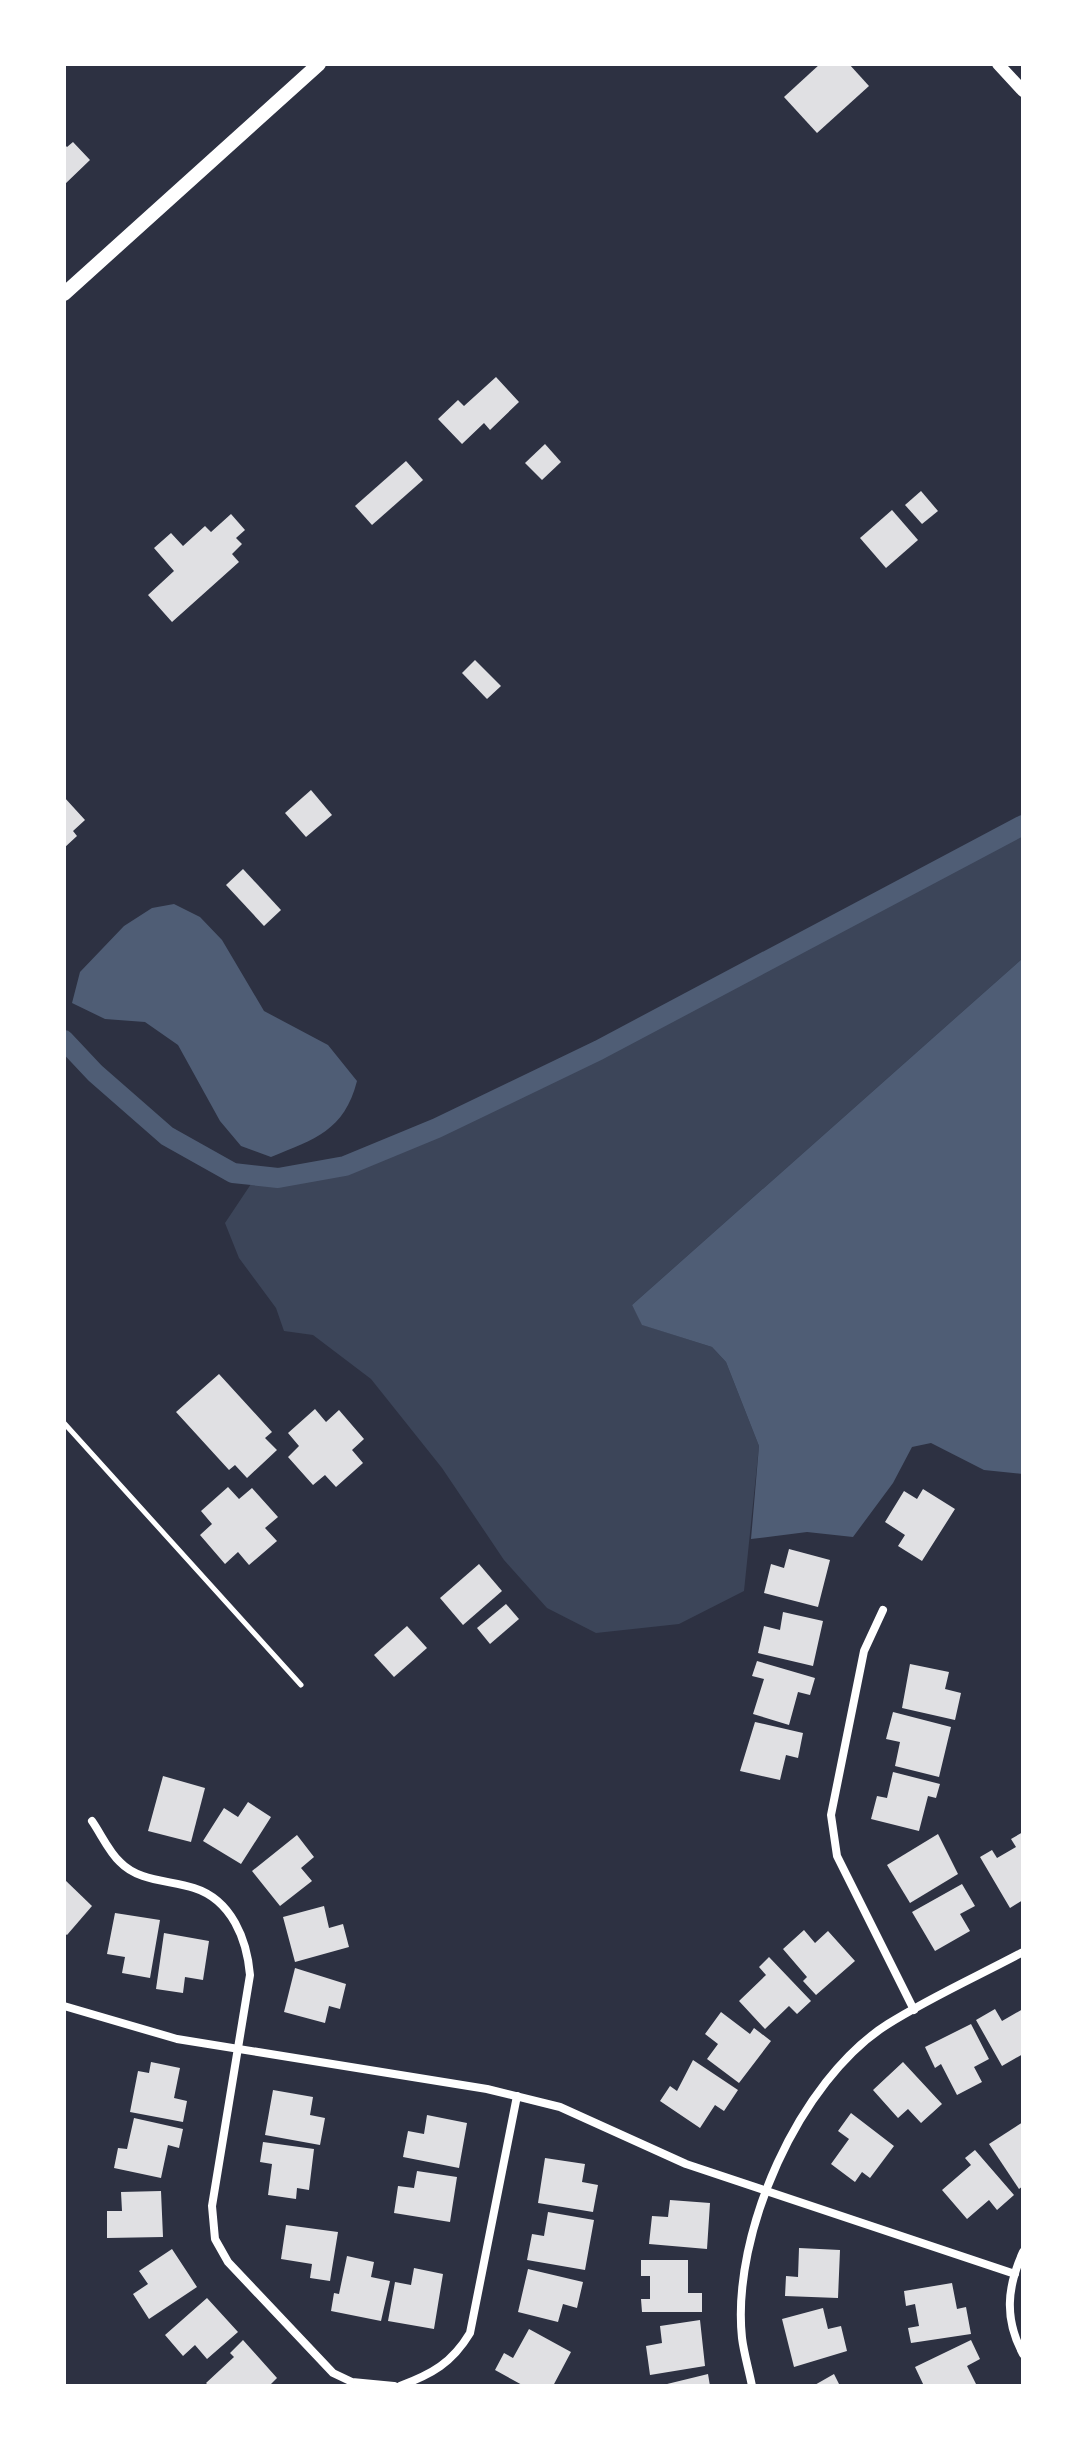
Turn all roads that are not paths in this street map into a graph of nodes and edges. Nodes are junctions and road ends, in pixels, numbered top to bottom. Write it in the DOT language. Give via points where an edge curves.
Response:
graph roads {
  1 [pos="319,64"];
  2 [pos="998,64"];
  3 [pos="1023,91"];
  4 [pos="64,294"];
  5 [pos="64,1423"];
  6 [pos="883,1610"];
  7 [pos="301,1685"];
  8 [pos="92,1821"];
  9 [pos="1023,1952"];
  10 [pos="64,2006"];
  11 [pos="914,2010"];
  12 [pos="239,2049"];
  13 [pos="517,2096"];
  14 [pos="766,2192"];
  15 [pos="1023,2252"];
  16 [pos="1015,2274"];
  17 [pos="1023,2354"];
  18 [pos="397,2386"];
  19 [pos="752,2386"];
  1 -- 4 [label="main road"];
  2 -- 3 [label="street"];
  5 -- 7 [label="lane"];
  6 -- 11 [label="street" via="864,1651 831,1815 837,1856"];
  8 -- 12 [label="street" via="120,1863 141,1876 196,1888 217,1900 233,1919 248,1946 250,1975"];
  9 -- 11 [label="street"];
  10 -- 12 [label="street" via="177,2039"];
  11 -- 14 [label="street" via="887,2024 843,2063 781,2155"];
  12 -- 13 [label="street"];
  12 -- 18 [label="street" via="212,2206 215,2239 228,2262 333,2373 352,2382"];
  13 -- 14 [label="street" via="560,2107 686,2164"];
  13 -- 18 [label="street" via="470,2333 438,2371"];
  14 -- 16 [label="street"];
  14 -- 19 [label="street" via="744,2282 742,2337"];
  15 -- 16 [label="street"];
  16 -- 17 [label="street" via="1008,2298 1011,2333"];
}
